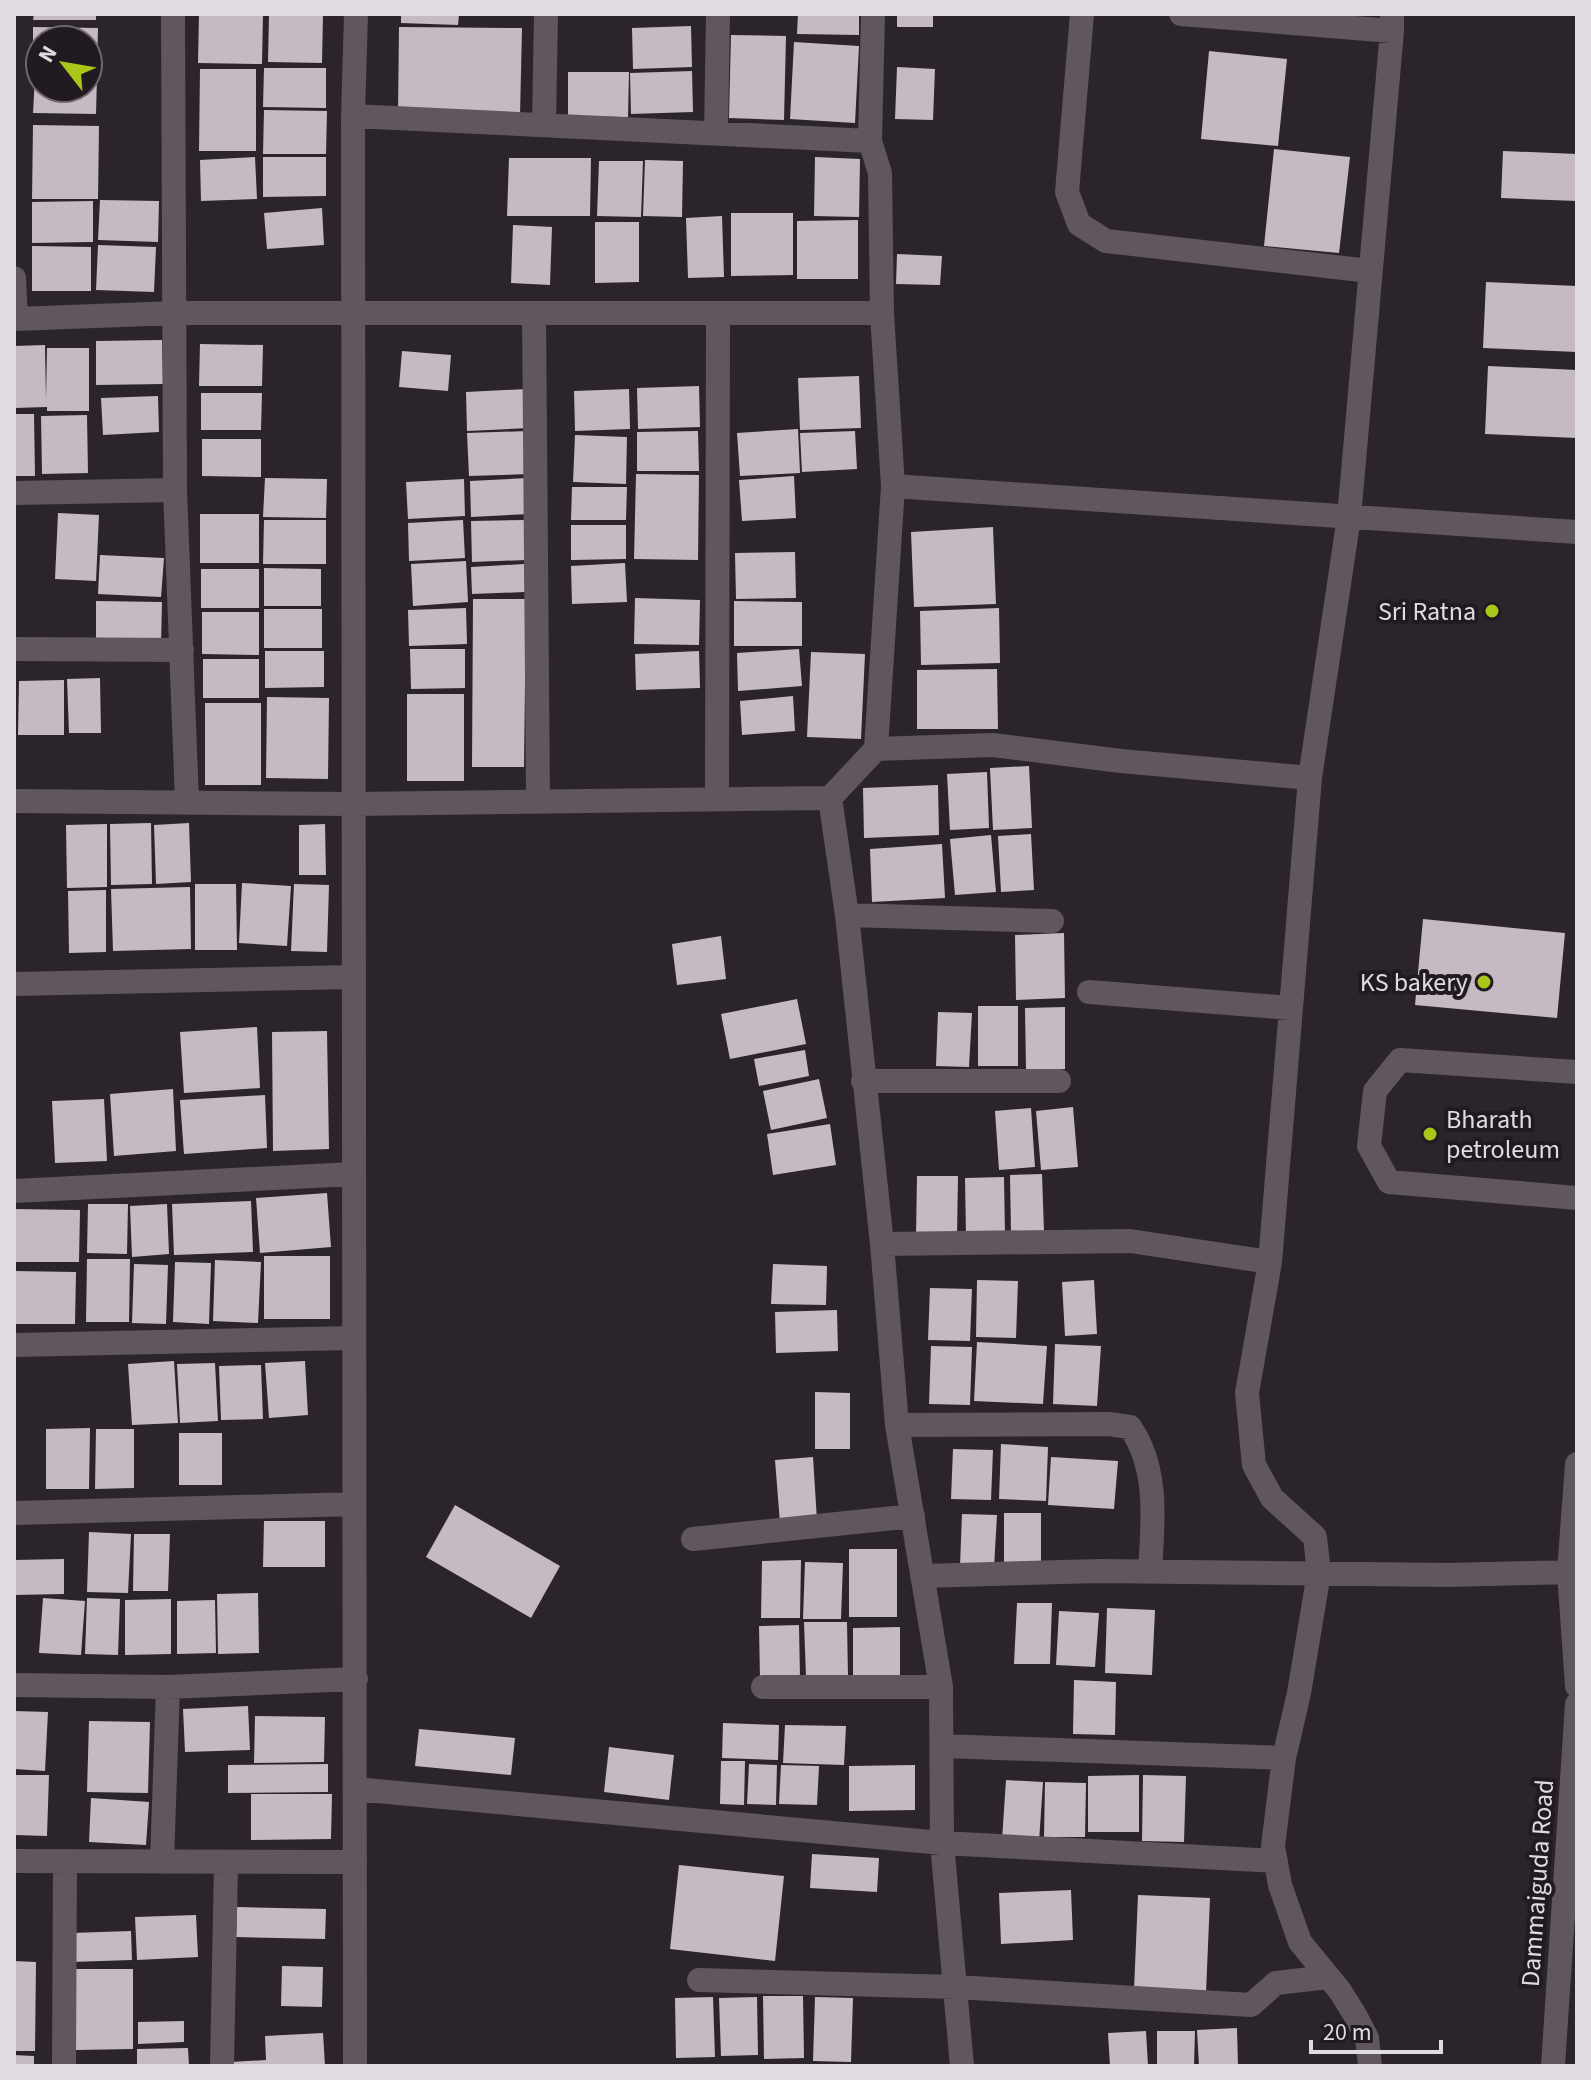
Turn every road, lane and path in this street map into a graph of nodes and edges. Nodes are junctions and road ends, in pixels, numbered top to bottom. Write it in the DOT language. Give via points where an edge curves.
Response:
graph roads {
  1 [pos="173,14"];
  2 [pos="356,14"];
  3 [pos="546,14"];
  4 [pos="718,14"];
  5 [pos="873,14"];
  6 [pos="1082,14"];
  7 [pos="1181,14"];
  8 [pos="1392,22"];
  9 [pos="353,116"];
  10 [pos="544,124"];
  11 [pos="716,133"];
  12 [pos="870,141"];
  13 [pos="1370,271"];
  14 [pos="14,278"];
  15 [pos="176,313"];
  16 [pos="534,313"];
  17 [pos="718,313"];
  18 [pos="882,313"];
  19 [pos="353,314"];
  20 [pos="15,319"];
  21 [pos="893,486"];
  22 [pos="175,490"];
  23 [pos="14,493"];
  24 [pos="1349,517"];
  25 [pos="1577,532"];
  26 [pos="14,649"];
  27 [pos="182,650"];
  28 [pos="876,749"];
  29 [pos="1310,778"];
  30 [pos="717,798"];
  31 [pos="830,798"];
  32 [pos="14,801"];
  33 [pos="538,801"];
  34 [pos="187,802"];
  35 [pos="352,804"];
  36 [pos="847,915"];
  37 [pos="1052,921"];
  38 [pos="353,977"];
  39 [pos="14,984"];
  40 [pos="1089,992"];
  41 [pos="1290,1008"];
  42 [pos="1577,1072"];
  43 [pos="863,1081"];
  44 [pos="1059,1081"];
  45 [pos="353,1174"];
  46 [pos="14,1191"];
  47 [pos="1577,1198"];
  48 [pos="882,1244"];
  49 [pos="1270,1262"];
  50 [pos="354,1338"];
  51 [pos="14,1345"];
  52 [pos="897,1425"];
  53 [pos="1577,1464"];
  54 [pos="354,1504"];
  55 [pos="14,1513"];
  56 [pos="913,1516"];
  57 [pos="693,1539"];
  58 [pos="1150,1571"];
  59 [pos="1569,1572"];
  60 [pos="1319,1573"];
  61 [pos="922,1576"];
  62 [pos="1576,1652"];
  63 [pos="356,1679"];
  64 [pos="14,1685"];
  65 [pos="1577,1686"];
  66 [pos="168,1687"];
  67 [pos="763,1687"];
  68 [pos="941,1687"];
  69 [pos="1577,1704"];
  70 [pos="943,1746"];
  71 [pos="1284,1758"];
  72 [pos="355,1789"];
  73 [pos="942,1843"];
  74 [pos="14,1861"];
  75 [pos="1276,1861"];
  76 [pos="65,1862"];
  77 [pos="162,1862"];
  78 [pos="355,1862"];
  79 [pos="226,1863"];
  80 [pos="1328,1977"];
  81 [pos="699,1980"];
  82 [pos="956,1987"];
  83 [pos="64,2066"];
  84 [pos="222,2066"];
  85 [pos="355,2066"];
  86 [pos="962,2066"];
  87 [pos="1370,2066"];
  88 [pos="1553,2066"];
  1 -- 15 [label="street"];
  2 -- 9 [label="street"];
  3 -- 10 [label="street"];
  4 -- 11 [label="street"];
  5 -- 12 [label="street"];
  6 -- 13 [label="street" via="1067,192 1079,224 1106,241"];
  7 -- 8 [label="street"];
  8 -- 13 [label="street"];
  9 -- 10 [label="street"];
  9 -- 19 [label="street"];
  10 -- 11 [label="street"];
  11 -- 12 [label="street"];
  12 -- 18 [label="street" via="880,173"];
  13 -- 24 [label="street"];
  14 -- 20 [label="street"];
  15 -- 19 [label="street"];
  15 -- 20 [label="street"];
  15 -- 22 [label="street"];
  16 -- 17 [label="street"];
  16 -- 19 [label="street"];
  16 -- 33 [label="street"];
  17 -- 18 [label="street"];
  17 -- 30 [label="street"];
  18 -- 21 [label="street"];
  19 -- 35 [label="street"];
  21 -- 24 [label="street"];
  21 -- 28 [label="street"];
  22 -- 23 [label="street"];
  22 -- 27 [label="street"];
  24 -- 25 [label="street"];
  24 -- 29 [label="street"];
  26 -- 27 [label="street"];
  27 -- 34 [label="street"];
  28 -- 29 [label="street" via="993,745"];
  28 -- 31 [label="street"];
  29 -- 41 [label="street"];
  30 -- 31 [label="street"];
  30 -- 33 [label="street"];
  31 -- 36 [label="street"];
  32 -- 34 [label="street"];
  33 -- 35 [label="street"];
  34 -- 35 [label="street"];
  35 -- 38 [label="street"];
  36 -- 37 [label="street"];
  36 -- 43 [label="street"];
  38 -- 39 [label="street"];
  38 -- 45 [label="street"];
  40 -- 41 [label="street"];
  41 -- 49 [label="street"];
  42 -- 47 [label="street" via="1400,1060 1375,1091 1369,1146 1389,1182"];
  43 -- 44 [label="street"];
  43 -- 48 [label="street"];
  45 -- 46 [label="street"];
  45 -- 50 [label="street"];
  48 -- 49 [label="street" via="1130,1241"];
  48 -- 52 [label="street"];
  49 -- 60 [label="street" via="1247,1393 1254,1465 1272,1498 1315,1537"];
  50 -- 51 [label="street"];
  50 -- 54 [label="street"];
  52 -- 56 [label="street"];
  52 -- 58 [label="street" via="1130,1427 1148,1469 1153,1507"];
  53 -- 59 [label="street"];
  54 -- 55 [label="street"];
  54 -- 63 [label="street"];
  56 -- 57 [label="street"];
  56 -- 61 [label="street"];
  58 -- 60 [label="street"];
  58 -- 61 [label="street"];
  59 -- 60 [label="street"];
  59 -- 62 [label="street"];
  60 -- 71 [label="street"];
  61 -- 68 [label="street"];
  62 -- 65 [label="street"];
  63 -- 66 [label="street"];
  63 -- 72 [label="street"];
  64 -- 66 [label="street"];
  66 -- 77 [label="street"];
  67 -- 68 [label="street"];
  68 -- 70 [label="street"];
  69 -- 88 [label="street, Dammaiguda Road"];
  70 -- 71 [label="street"];
  70 -- 73 [label="street"];
  71 -- 75 [label="street" via="1273,1846"];
  72 -- 73 [label="street"];
  72 -- 78 [label="street"];
  73 -- 75 [label="street"];
  73 -- 82 [label="street"];
  74 -- 76 [label="street"];
  75 -- 80 [label="street" via="1300,1942"];
  76 -- 77 [label="street"];
  76 -- 83 [label="street"];
  77 -- 79 [label="street"];
  78 -- 79 [label="street"];
  78 -- 85 [label="street"];
  79 -- 84 [label="street"];
  80 -- 82 [label="street" via="1276,1983 1251,2005"];
  80 -- 87 [label="street" via="1367,2038"];
  81 -- 82 [label="street"];
  82 -- 86 [label="street"];
}
